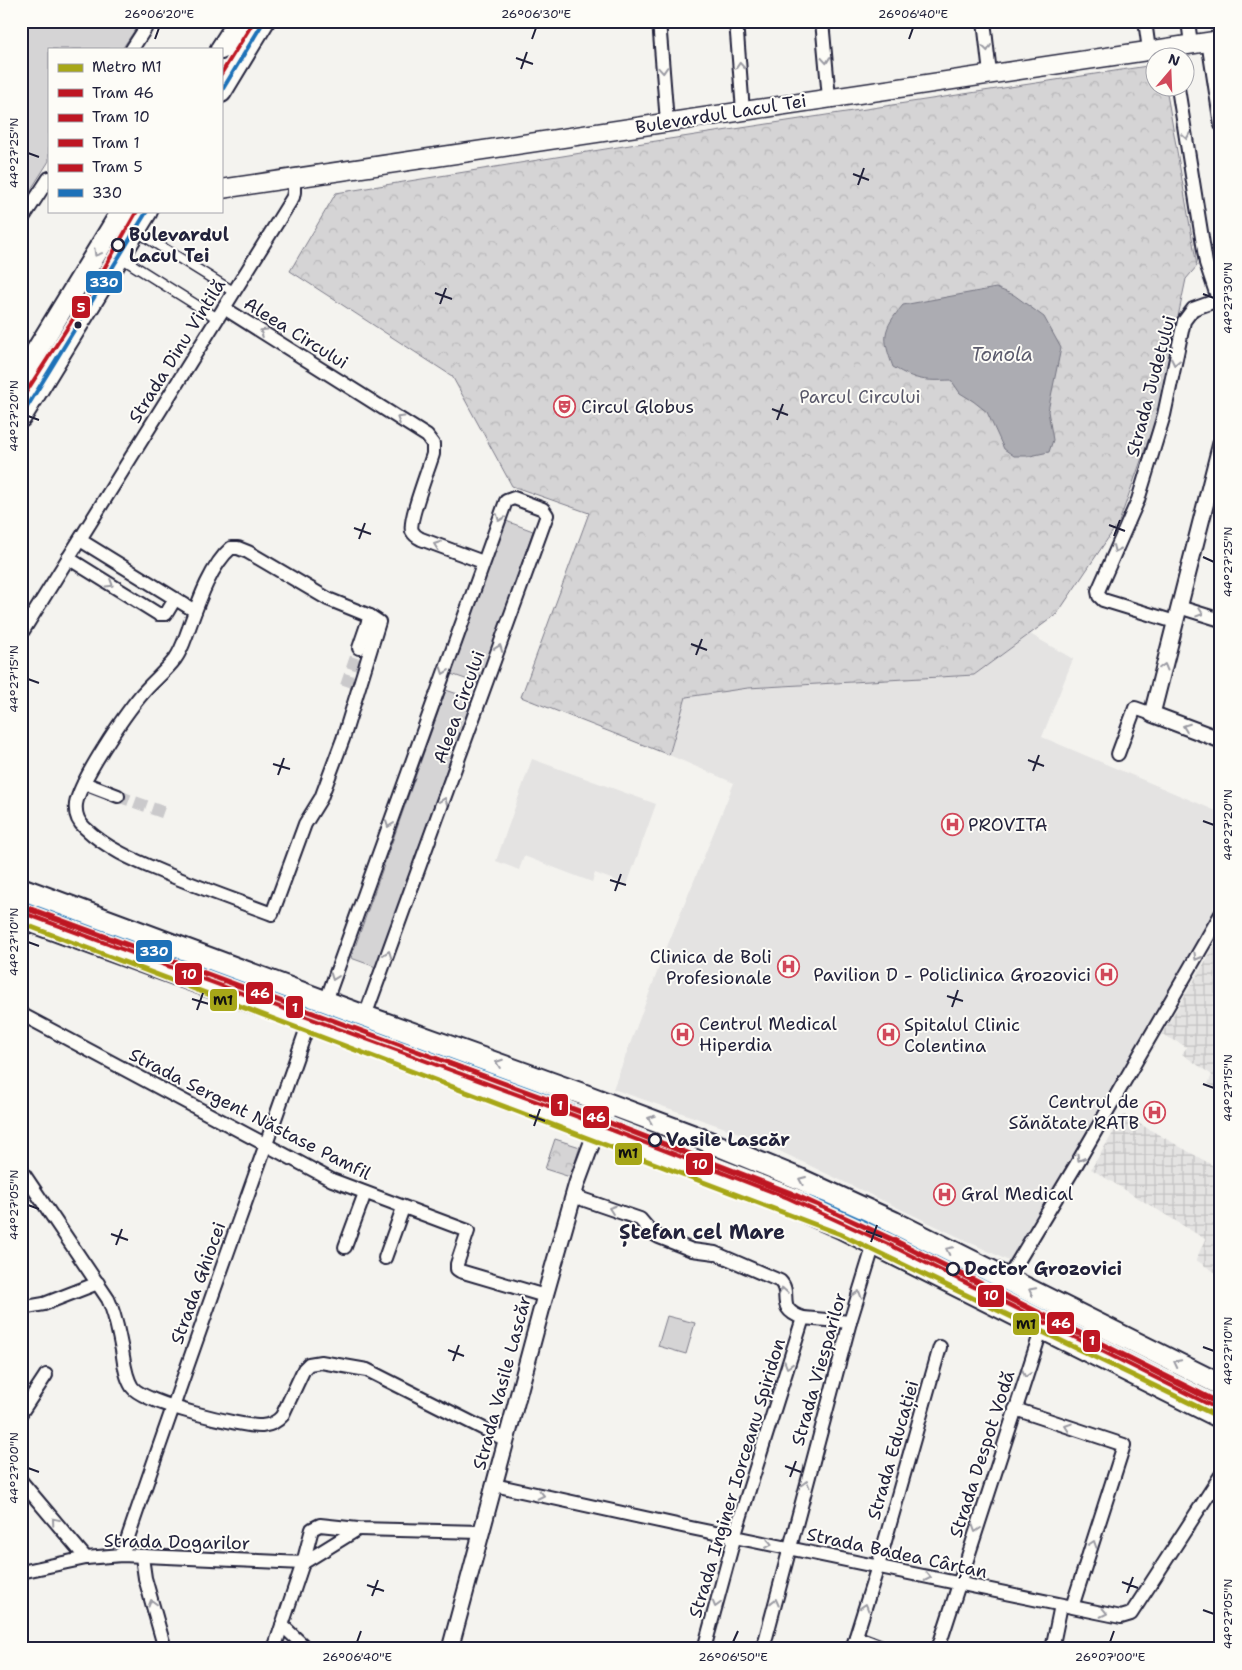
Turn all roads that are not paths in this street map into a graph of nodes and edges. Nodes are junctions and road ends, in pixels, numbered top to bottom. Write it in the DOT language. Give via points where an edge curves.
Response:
graph roads {
  1 [pos="150,21"];
  2 [pos="238,21"];
  3 [pos="264,21"];
  4 [pos="659,21"];
  5 [pos="736,21"];
  6 [pos="823,21"];
  7 [pos="984,21"];
  8 [pos="1145,21"];
  9 [pos="1188,21"];
  10 [pos="1207,42"];
  11 [pos="133,48"];
  12 [pos="222,48"];
  13 [pos="1149,48"];
  14 [pos="1186,48"];
  15 [pos="1144,51"];
  16 [pos="990,74"];
  17 [pos="222,90"];
  18 [pos="829,98"];
  19 [pos="1180,98"];
  20 [pos="743,111"];
  21 [pos="667,122"];
  22 [pos="1221,125"];
  23 [pos="294,178"];
  24 [pos="48,180"];
  25 [pos="222,189"];
  26 [pos="121,212"];
  27 [pos="146,212"];
  28 [pos="21,221"];
  29 [pos="136,231"];
  30 [pos="120,257"];
  31 [pos="234,292"];
  32 [pos="1218,293"];
  33 [pos="220,313"];
  34 [pos="21,376"];
  35 [pos="28,394"];
  36 [pos="21,417"];
  37 [pos="1221,443"];
  38 [pos="80,540"];
  39 [pos="68,558"];
  40 [pos="483,562"];
  41 [pos="175,599"];
  42 [pos="1179,606"];
  43 [pos="195,611"];
  44 [pos="370,616"];
  45 [pos="1221,620"];
  46 [pos="1176,622"];
  47 [pos="21,634"];
  48 [pos="359,648"];
  49 [pos="1152,714"];
  50 [pos="1221,740"];
  51 [pos="1118,754"];
  52 [pos="84,783"];
  53 [pos="118,796"];
  54 [pos="21,888"];
  55 [pos="1221,914"];
  56 [pos="21,918"];
  57 [pos="326,1001"];
  58 [pos="21,1014"];
  59 [pos="365,1016"];
  60 [pos="309,1022"];
  61 [pos="612,1105"];
  62 [pos="597,1129"];
  63 [pos="267,1146"];
  64 [pos="21,1170"];
  65 [pos="365,1194"];
  66 [pos="573,1196"];
  67 [pos="403,1208"];
  68 [pos="874,1244"];
  69 [pos="345,1247"];
  70 [pos="385,1258"];
  71 [pos="1008,1279"];
  72 [pos="98,1284"];
  73 [pos="545,1296"];
  74 [pos="995,1304"];
  75 [pos="21,1308"];
  76 [pos="803,1318"];
  77 [pos="850,1322"];
  78 [pos="1042,1328"];
  79 [pos="940,1347"];
  80 [pos="46,1375"];
  81 [pos="1221,1385"];
  82 [pos="172,1406"];
  83 [pos="1015,1409"];
  84 [pos="21,1413"];
  85 [pos="1221,1418"];
  86 [pos="506,1440"];
  87 [pos="1221,1475"];
  88 [pos="21,1481"];
  89 [pos="494,1485"];
  90 [pos="358,1529"];
  91 [pos="481,1532"];
  92 [pos="734,1537"];
  93 [pos="788,1548"];
  94 [pos="122,1555"];
  95 [pos="142,1557"];
  96 [pos="86,1558"];
  97 [pos="303,1563"];
  98 [pos="878,1566"];
  99 [pos="21,1572"];
  100 [pos="959,1583"];
  101 [pos="1067,1606"];
  102 [pos="282,1625"];
  103 [pos="854,1643"];
  104 [pos="164,1649"];
  105 [pos="274,1649"];
  106 [pos="307,1649"];
  107 [pos="450,1649"];
  108 [pos="704,1649"];
  109 [pos="763,1649"];
  110 [pos="887,1649"];
  111 [pos="938,1649"];
  112 [pos="1052,1649"];
  1 -- 11 [label="street"];
  2 -- 12 [label="main road"];
  3 -- 17 [label="main road"];
  4 -- 21 [label="street, one-way"];
  20 -- 5 [label="street, one-way"];
  6 -- 18 [label="street, one-way"];
  7 -- 16 [label="street, one-way"];
  8 -- 13 [label="street"];
  9 -- 10 [label="street"];
  10 -- 14 [label="main road, Bulevardul Lacul Tei"];
  10 -- 22 [label="street"];
  15 -- 16 [label="main road, Bulevardul Lacul Tei"];
  16 -- 18 [label="main road, Bulevardul Lacul Tei"];
  18 -- 20 [label="main road, Bulevardul Lacul Tei"];
  19 -- 32 [label="street, Strada Județului, one-way" via="1206,263"];
  20 -- 21 [label="main road, Bulevardul Lacul Tei"];
  21 -- 23 [label="main road, Bulevardul Lacul Tei"];
  23 -- 25 [label="main road, Bulevardul Lacul Tei"];
  23 -- 31 [label="street, Strada Dinu Vintilă" via="293,197"];
  24 -- 28 [label="street"];
  26 -- 34 [label="main road, one-way"];
  27 -- 29 [label="main road"];
  29 -- 30 [label="main road"];
  29 -- 31 [label="street"];
  30 -- 33 [label="street"];
  30 -- 35 [label="main road"];
  31 -- 33 [label="street, Strada Dinu Vintilă"];
  32 -- 46 [label="street, Strada Județului, one-way" via="1193,309 1184,321 1164,415 1138,500 1098,591 1103,600"];
  33 -- 38 [label="street, Strada Dinu Vintilă"];
  40 -- 33 [label="street, Aleea Circului, one-way" via="420,539 412,532 412,520 433,454 433,444 427,436"];
  35 -- 36 [label="main road"];
  37 -- 42 [label="street"];
  38 -- 39 [label="street, Strada Dinu Vintilă"];
  38 -- 41 [label="street"];
  39 -- 41 [label="street, one-way" via="158,614 166,614"];
  39 -- 47 [label="street, Strada Dinu Vintilă"];
  40 -- 57 [label="street, Aleea Circului, one-way"];
  59 -- 40 [label="street, Aleea Circului, one-way" via="546,512 514,498 506,501"];
  41 -- 43 [label="street"];
  42 -- 45 [label="street, one-way"];
  42 -- 46 [label="street"];
  43 -- 44 [label="street" via="225,553 231,548 238,548 328,599"];
  43 -- 52 [label="street" via="179,654 141,695"];
  44 -- 48 [label="street"];
  44 -- 52 [label="street" via="380,622 343,739 272,914 182,881 126,857 106,844 84,828 77,818 76,804"];
  49 -- 46 [label="street, one-way"];
  50 -- 49 [label="street, one-way"];
  49 -- 51 [label="street" via="1135,708"];
  52 -- 53 [label="street"];
  54 -- 57 [label="main road"];
  55 -- 71 [label="street, one-way"];
  56 -- 60 [label="main road"];
  57 -- 59 [label="main road"];
  58 -- 63 [label="street, Strada Sergent Năstase Pamfil"];
  61 -- 59 [label="main road, one-way"];
  60 -- 62 [label="main road"];
  60 -- 63 [label="street, Strada Ghiocei"];
  61 -- 62 [label="street, Strada Vasile Lascăr"];
  71 -- 61 [label="main road, one-way" via="829,1192"];
  62 -- 66 [label="street, Strada Vasile Lascăr"];
  62 -- 68 [label="main road" via="764,1194"];
  63 -- 65 [label="street, Strada Sergent Năstase Pamfil"];
  63 -- 82 [label="street, Strada Ghiocei"];
  64 -- 72 [label="street"];
  65 -- 67 [label="street, Strada Sergent Năstase Pamfil"];
  65 -- 69 [label="street"];
  66 -- 73 [label="street, Strada Vasile Lascăr"];
  76 -- 66 [label="street, one-way" via="790,1312 786,1306 780,1281 715,1253 700,1252 658,1237 640,1219"];
  67 -- 70 [label="street"];
  67 -- 73 [label="street, Strada Sergent Năstase Pamfil" via="468,1231 457,1264 460,1271"];
  68 -- 74 [label="main road"];
  77 -- 68 [label="street, Strada Viesparilor, one-way"];
  71 -- 74 [label="street"];
  81 -- 71 [label="main road, one-way"];
  72 -- 75 [label="street" via="44,1304"];
  72 -- 82 [label="street" via="114,1310 129,1382 141,1394"];
  73 -- 86 [label="street, Strada Vasile Lascăr"];
  74 -- 78 [label="main road"];
  76 -- 77 [label="street"];
  76 -- 92 [label="street, Strada Inginer Iorceanu Spiridon, one-way"];
  93 -- 77 [label="street, Strada Viesparilor, one-way"];
  78 -- 83 [label="street, Strada Despot Vodă, one-way"];
  78 -- 85 [label="main road"];
  79 -- 98 [label="street, Strada Educației"];
  80 -- 84 [label="street"];
  82 -- 86 [label="street" via="253,1425 268,1425 282,1416 304,1369 309,1364 321,1362 367,1370"];
  82 -- 94 [label="street, Strada Ghiocei"];
  83 -- 100 [label="street, Strada Despot Vodă, one-way"];
  101 -- 83 [label="street, one-way" via="1124,1445"];
  86 -- 89 [label="street, Strada Vasile Lascăr"];
  101 -- 87 [label="street, Strada Badea Cârțan, one-way" via="1121,1617 1131,1614"];
  96 -- 88 [label="street, one-way"];
  89 -- 91 [label="street, Strada Vasile Lascăr"];
  89 -- 92 [label="street, Strada Badea Cârțan, one-way"];
  90 -- 91 [label="street"];
  90 -- 97 [label="street"];
  90 -- 97 [label="street" via="316,1526 312,1529"];
  91 -- 107 [label="street, Strada Vasile Lascăr"];
  92 -- 93 [label="street, Strada Badea Cârțan, one-way"];
  92 -- 108 [label="street, Strada Inginer Iorceanu Spiridon, one-way"];
  93 -- 98 [label="street, Strada Badea Cârțan"];
  109 -- 93 [label="street, Strada Viesparilor, one-way"];
  94 -- 95 [label="street, Strada Dogarilor"];
  94 -- 96 [label="street, Strada Dogarilor"];
  95 -- 97 [label="street, Strada Dogarilor"];
  104 -- 95 [label="street, one-way"];
  96 -- 99 [label="street, Strada Dogarilor"];
  97 -- 102 [label="street"];
  98 -- 100 [label="street, Strada Badea Cârțan, one-way"];
  103 -- 98 [label="street, Strada Educației, one-way"];
  100 -- 101 [label="street, Strada Badea Cârțan"];
  100 -- 111 [label="street, Strada Despot Vodă"];
  101 -- 112 [label="street"];
  102 -- 105 [label="street"];
  102 -- 106 [label="street"];
  103 -- 110 [label="street"];
}
